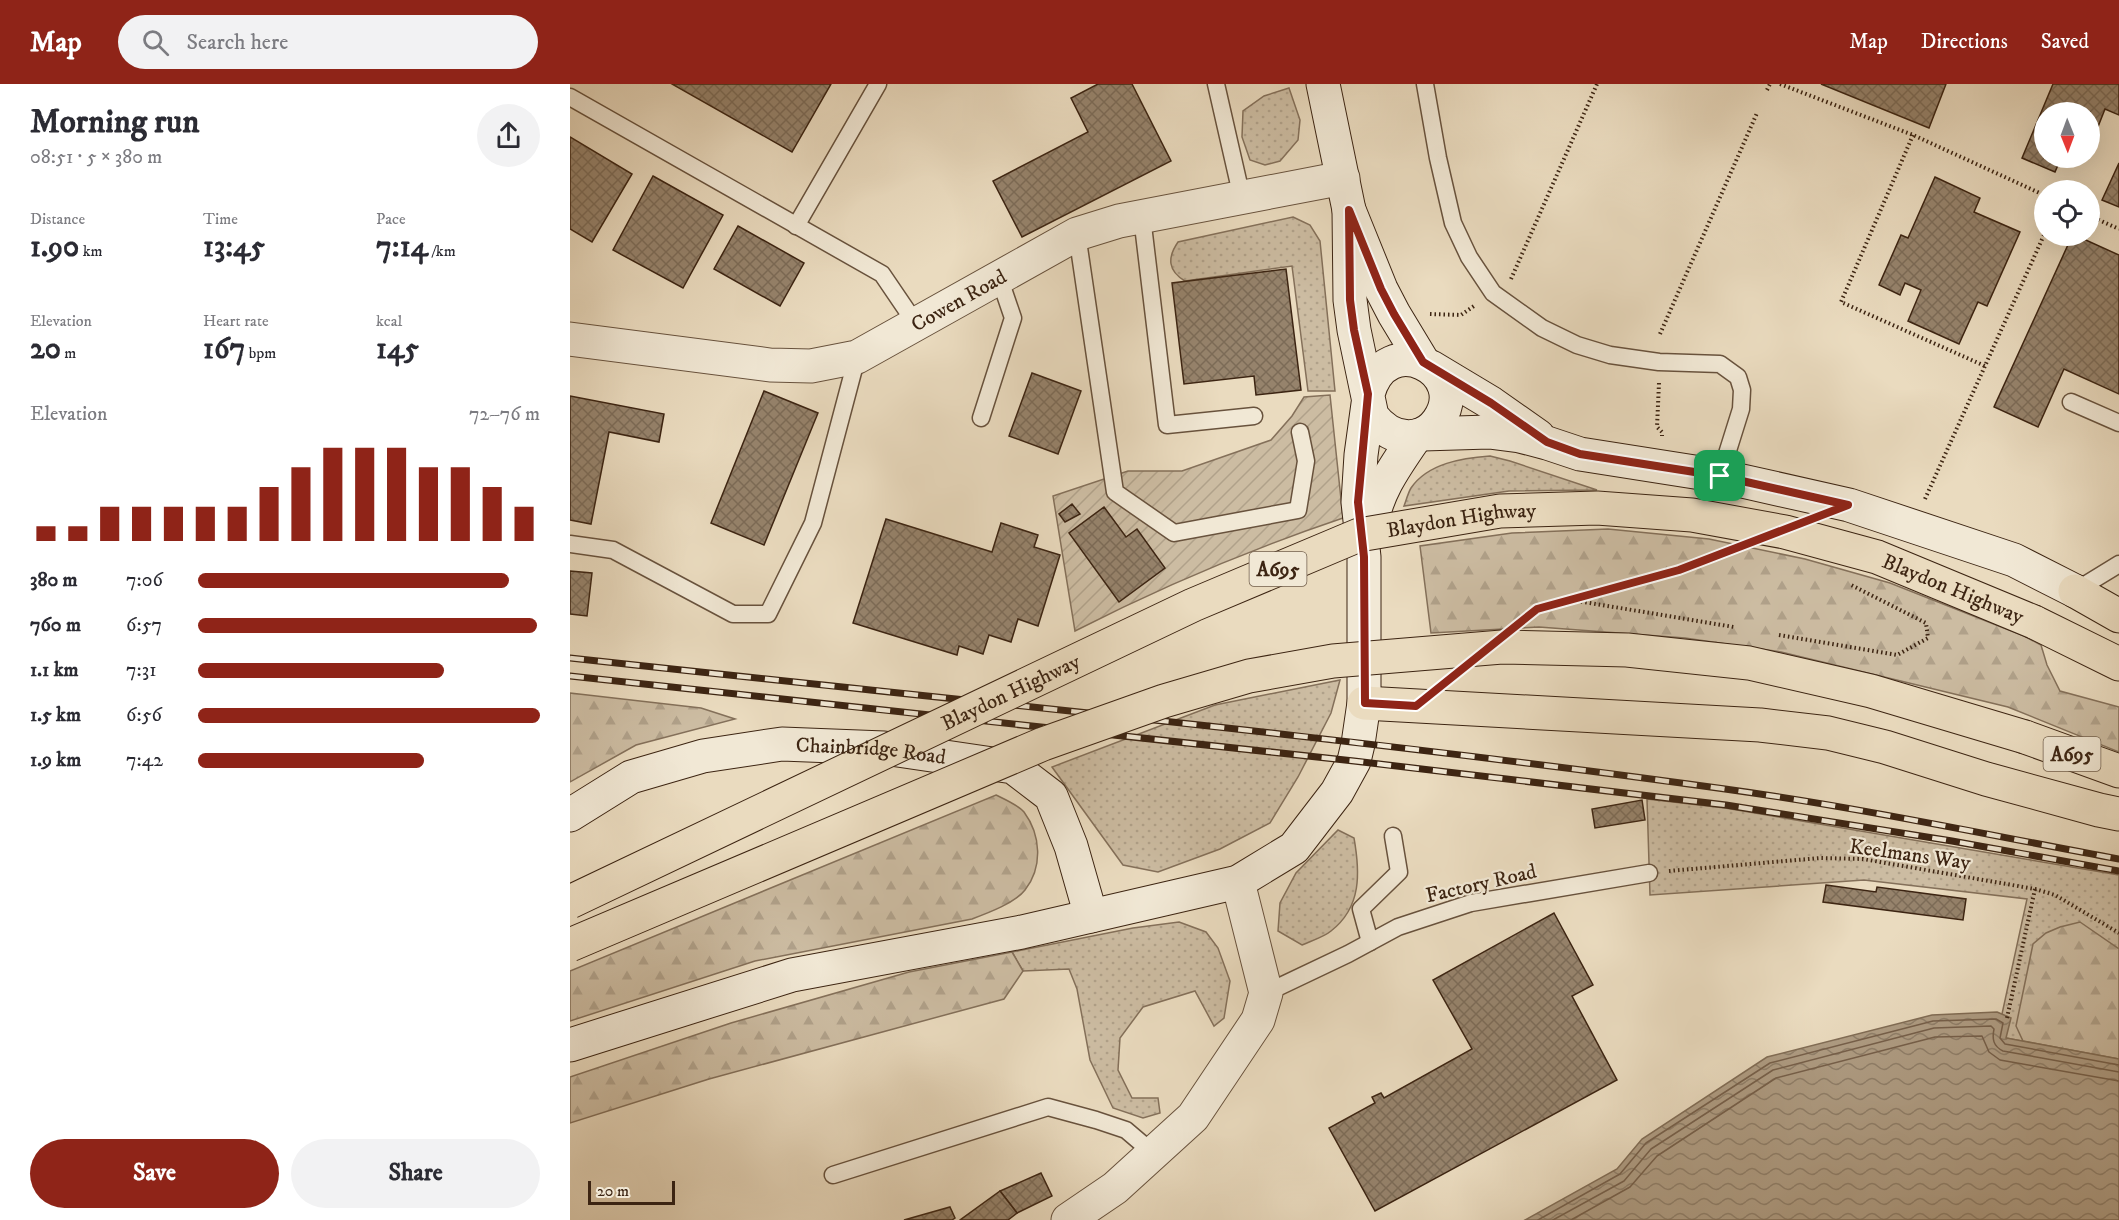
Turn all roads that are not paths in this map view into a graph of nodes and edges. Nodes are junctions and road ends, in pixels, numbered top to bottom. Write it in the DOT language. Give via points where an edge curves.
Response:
graph roads {
  1 [pos="878,84"];
  2 [pos="1216,84"];
  3 [pos="1323,84"];
  4 [pos="1425,84"];
  5 [pos="570,97"];
  6 [pos="1343,178"];
  7 [pos="1242,198"];
  8 [pos="1349,210"];
  9 [pos="1142,217"];
  10 [pos="796,226"];
  11 [pos="1077,234"];
  12 [pos="999,277"];
  13 [pos="916,324"];
  14 [pos="570,339"];
  15 [pos="857,357"];
  16 [pos="1427,365"];
  17 [pos="1368,399"];
  18 [pos="2072,402"];
  19 [pos="1254,416"];
  20 [pos="981,418"];
  21 [pos="2119,423"];
  22 [pos="1300,432"];
  23 [pos="1420,435"];
  24 [pos="1547,442"];
  25 [pos="1720,476"];
  26 [pos="570,544"];
  27 [pos="1364,557"];
  28 [pos="2119,564"];
  29 [pos="2074,591"];
  30 [pos="2119,616"];
  31 [pos="2119,664"];
  32 [pos="1365,703"];
  33 [pos="2119,771"];
  34 [pos="2119,813"];
  35 [pos="570,815"];
  36 [pos="1393,836"];
  37 [pos="1649,873"];
  38 [pos="1238,882"];
  39 [pos="570,902"];
  40 [pos="1091,916"];
  41 [pos="1370,942"];
  42 [pos="570,945"];
  43 [pos="1266,993"];
  44 [pos="570,1045"];
  45 [pos="1153,1153"];
  46 [pos="833,1175"];
  47 [pos="1068,1220"];
  1 -- 10 [label="lane"];
  2 -- 7 [label="lane"];
  3 -- 6 [label="main road"];
  4 -- 25 [label="lane" via="1453,223 1493,293 1542,328 1576,345 1659,363 1720,364 1738,377 1741,409"];
  5 -- 10 [label="lane"];
  6 -- 7 [label="main road, Cowen Road"];
  6 -- 8 [label="main road"];
  7 -- 9 [label="main road, Cowen Road"];
  8 -- 16 [label="main road" via="1381,289"];
  8 -- 17 [label="main road" via="1350,300"];
  9 -- 11 [label="main road, Cowen Road"];
  9 -- 19 [label="lane" via="1167,425"];
  10 -- 13 [label="lane" via="882,274"];
  11 -- 12 [label="main road, Cowen Road"];
  11 -- 22 [label="lane" via="1115,492 1174,533 1298,510 1306,461"];
  12 -- 13 [label="main road, Cowen Road"];
  12 -- 20 [label="lane" via="1013,318"];
  13 -- 15 [label="main road, Cowen Road"];
  14 -- 15 [label="main road, Cowen Road" via="770,365 811,366"];
  15 -- 26 [label="lane" via="813,523 768,614 733,614 613,550"];
  16 -- 17 [label="main road" via="1411,359 1388,364 1375,377"];
  16 -- 23 [label="main road" via="1441,378 1446,403 1434,426"];
  16 -- 24 [label="main road"];
  17 -- 23 [label="main road" via="1372,416 1391,434"];
  17 -- 27 [label="main road" via="1358,502"];
  18 -- 21 [label="lane"];
  23 -- 24 [label="main road" via="1489,432"];
  23 -- 27 [label="main road" via="1380,492"];
  24 -- 25 [label="main road" via="1580,454"];
  25 -- 29 [label="main road" via="1848,505 1913,526 2014,560"];
  27 -- 32 [label="main road"];
  28 -- 29 [label="lane"];
  29 -- 30 [label="main road"];
  31 -- 39 [label="main road, Blaydon Highway / A695, bridge" via="2034,622 1877,557 1785,532 1692,515 1597,508 1500,511 1359,535 1193,605"];
  32 -- 34 [label="main road" via="1760,724 1828,733"];
  32 -- 38 [label="main road" via="1354,761 1337,792 1294,848"];
  33 -- 42 [label="main road, A695, bridge" via="2025,737 1871,691 1749,663 1627,650 1502,647 1333,661 1239,679 1043,744"];
  35 -- 40 [label="main road, Chainbridge Road" via="631,777 703,756 782,744 884,748 1013,767 1051,796 1071,846"];
  36 -- 41 [label="lane" via="1399,872 1361,909"];
  37 -- 41 [label="lane, Factory Road" via="1471,903 1398,927"];
  38 -- 40 [label="main road"];
  38 -- 43 [label="main road"];
  40 -- 44 [label="main road" via="792,975"];
  41 -- 43 [label="lane, Factory Road"];
  43 -- 45 [label="main road" via="1258,1020 1193,1117"];
  45 -- 46 [label="lane" via="1125,1130 1048,1107"];
  45 -- 47 [label="main road" via="1115,1188"];
}
